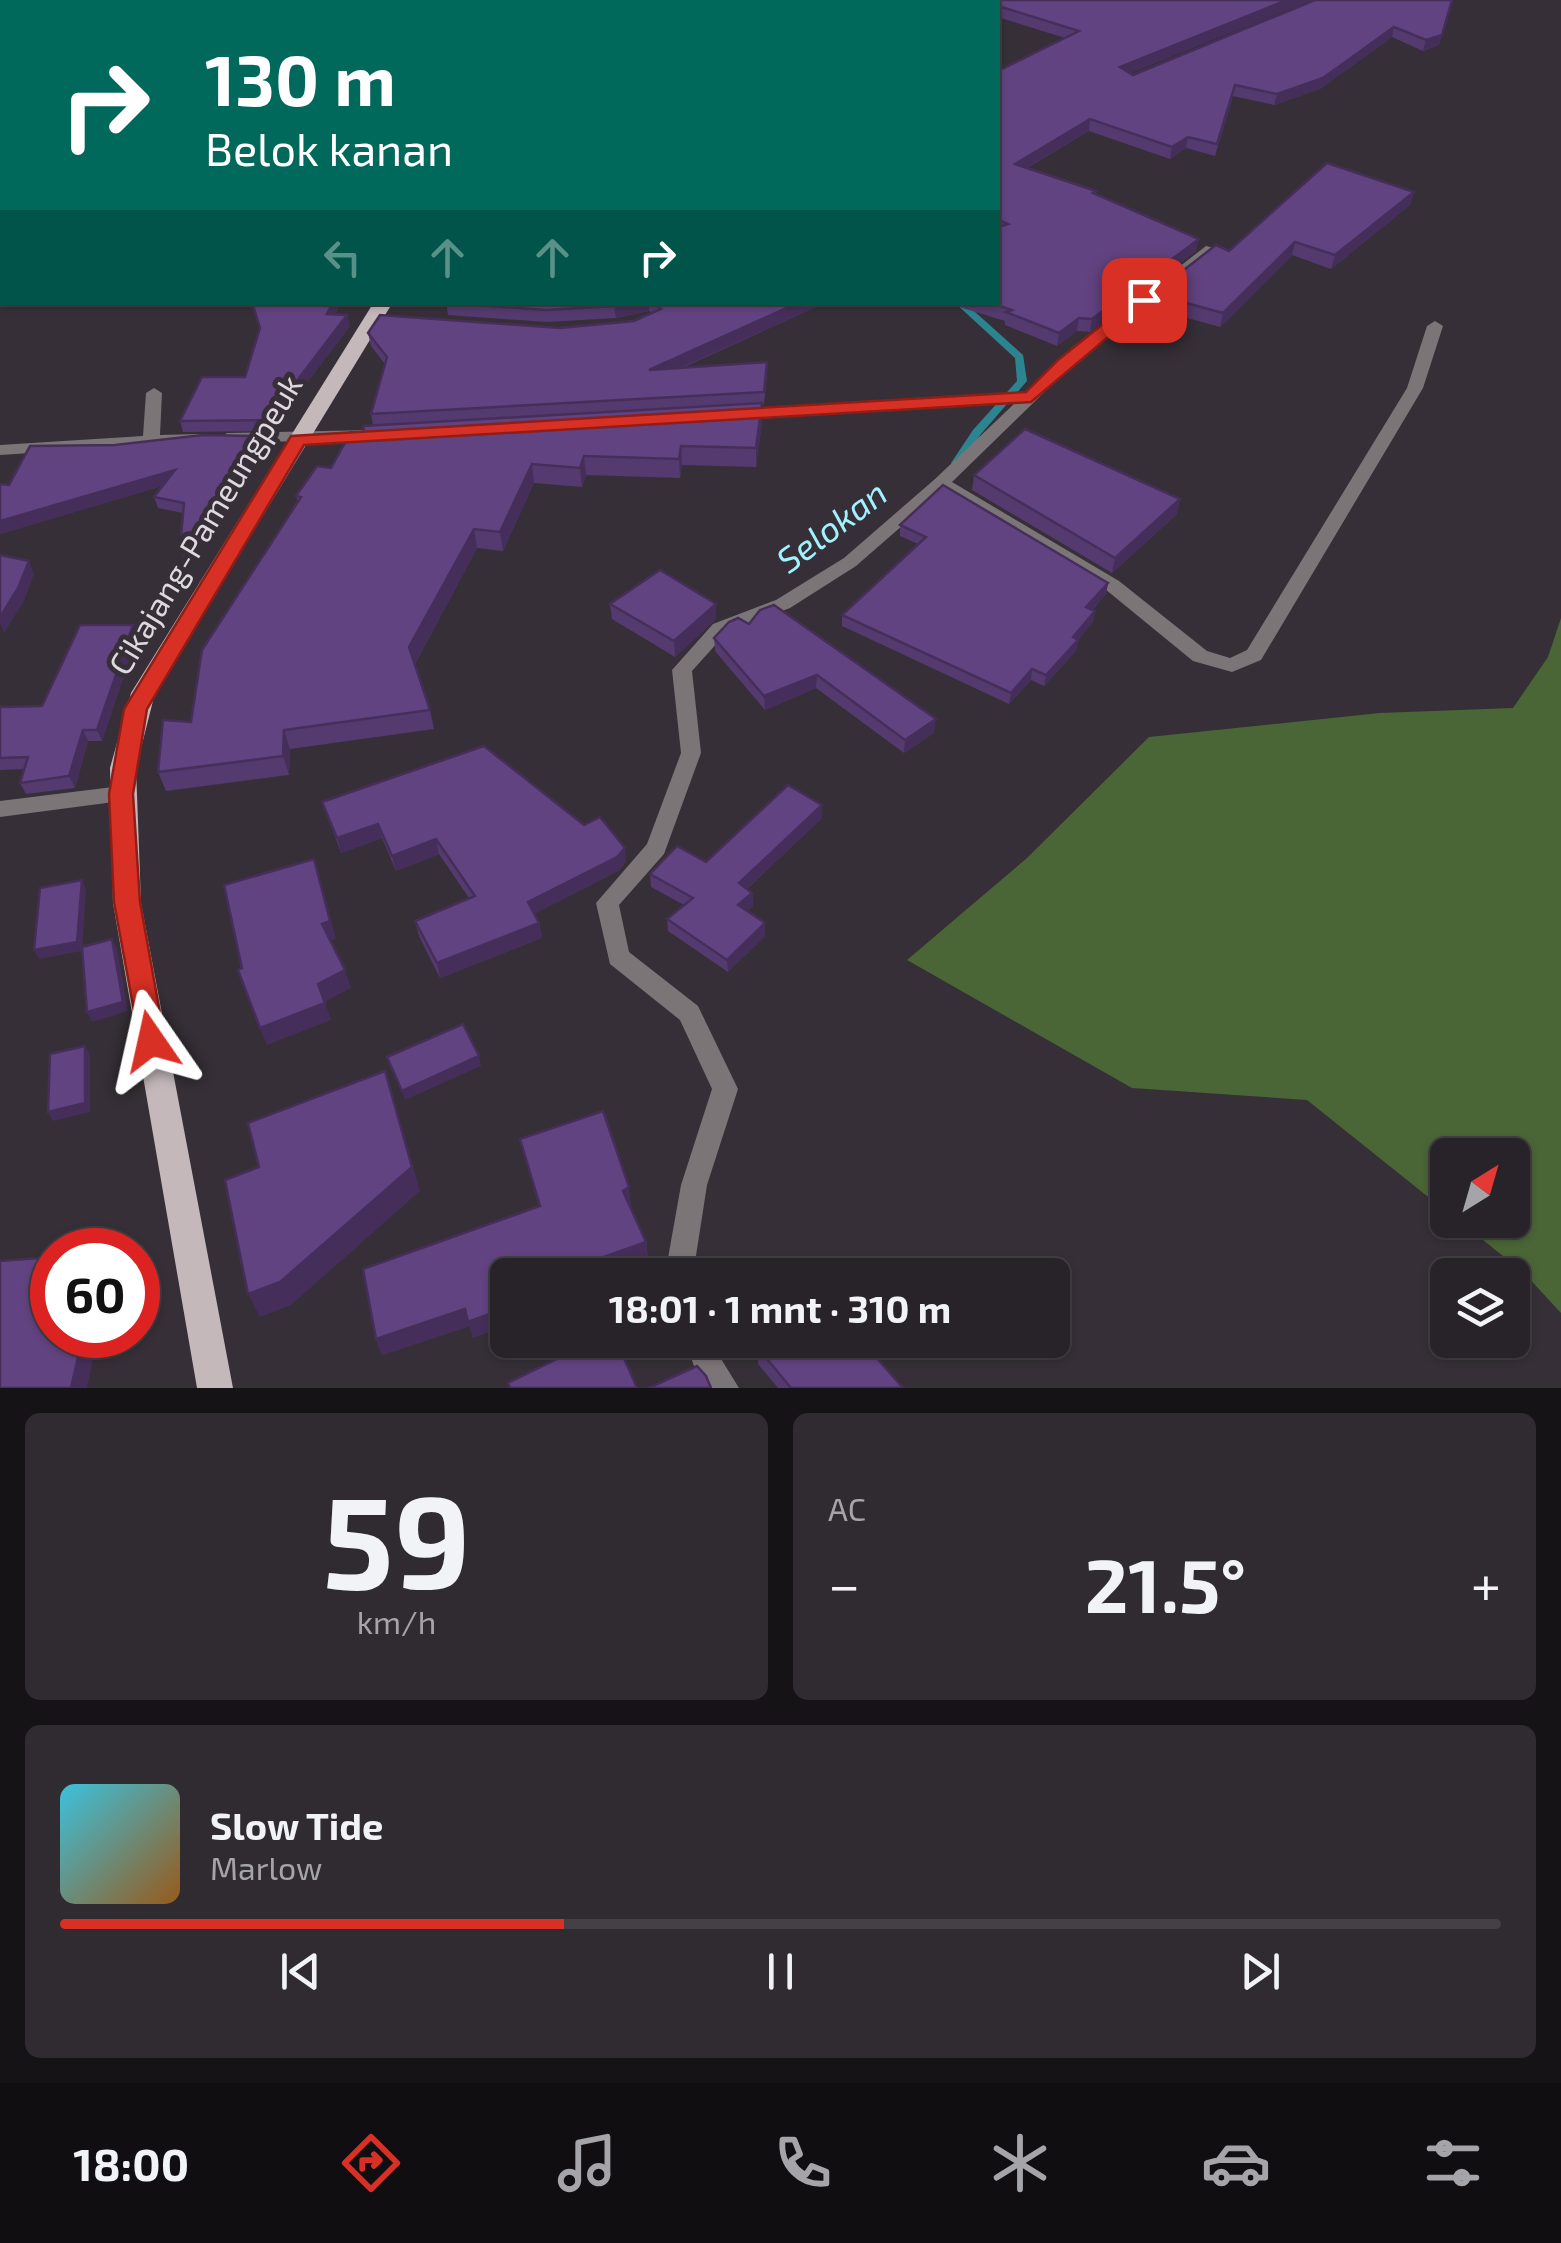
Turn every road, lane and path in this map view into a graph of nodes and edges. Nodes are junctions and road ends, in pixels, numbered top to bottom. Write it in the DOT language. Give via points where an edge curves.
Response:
graph roads {
  1 [pos="1211,249"];
  2 [pos="384,312"];
  3 [pos="1435,326"];
  4 [pos="154,393"];
  5 [pos="1013,398"];
  6 [pos="719,416"];
  7 [pos="389,434"];
  8 [pos="152,440"];
  9 [pos="297,440"];
  10 [pos="0,450"];
  11 [pos="941,483"];
  12 [pos="121,794"];
  13 [pos="0,810"];
  14 [pos="682,1258"];
  15 [pos="705,1358"];
  16 [pos="215,1388"];
  17 [pos="724,1388"];
  1 -- 5 [label="street"];
  2 -- 9 [label="main road, Cikajang-Pameungpeuk"];
  3 -- 11 [label="street" via="1414,388 1254,655 1242,663 1200,656 1112,585"];
  4 -- 8 [label="street"];
  5 -- 6 [label="street"];
  5 -- 11 [label="street"];
  7 -- 9 [label="street"];
  8 -- 9 [label="street"];
  8 -- 10 [label="street"];
  9 -- 12 [label="main road, Cikajang-Pameungpeuk" via="143,693"];
  11 -- 14 [label="street" via="850,562 783,604 720,628 682,670 691,753 656,848 607,903 618,957 689,1014 725,1089 694,1185"];
  12 -- 13 [label="street"];
  12 -- 16 [label="main road, Cikajang-Pameungpeuk" via="127,902"];
  15 -- 17 [label="street"];
}
